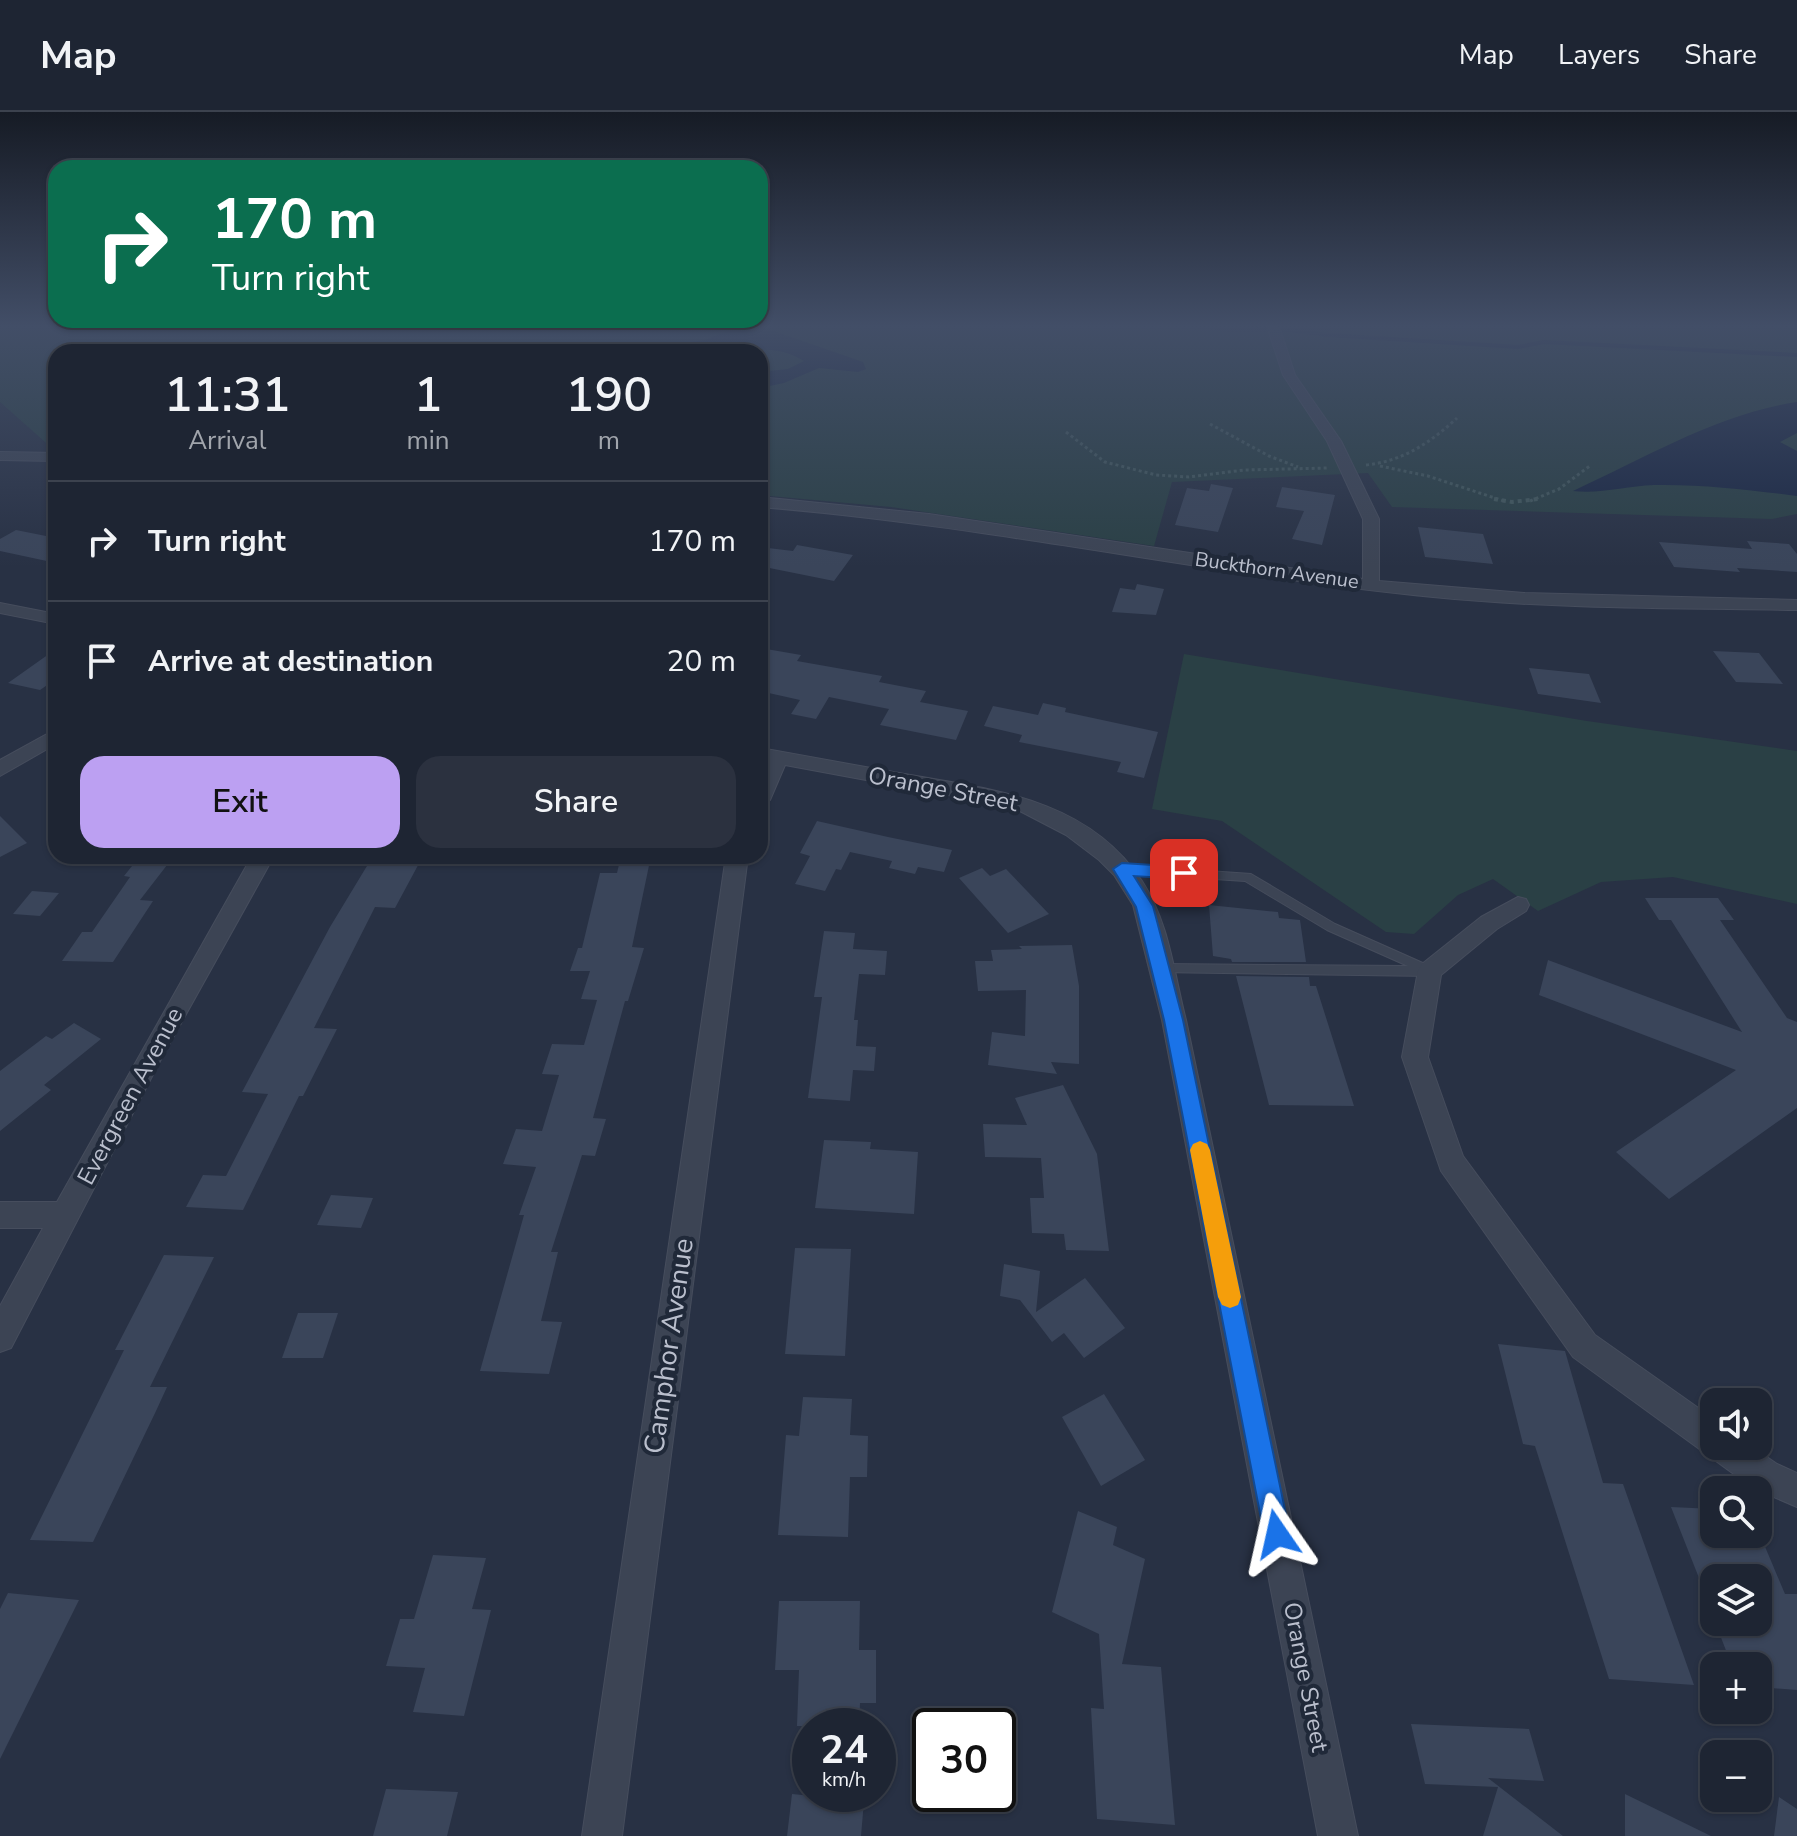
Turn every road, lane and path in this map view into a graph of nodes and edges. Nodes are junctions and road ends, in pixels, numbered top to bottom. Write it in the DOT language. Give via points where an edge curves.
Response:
graph roads {
  1 [pos="1310,406"];
  2 [pos="1457,418"];
  3 [pos="1210,424"];
  4 [pos="1066,432"];
  5 [pos="0,456"];
  6 [pos="48,457"];
  7 [pos="1374,465"];
  8 [pos="1591,465"];
  9 [pos="1346,467"];
  10 [pos="1303,468"];
  11 [pos="768,503"];
  12 [pos="1371,584"];
  13 [pos="1797,605"];
  14 [pos="0,608"];
  15 [pos="48,617"];
  16 [pos="48,740"];
  17 [pos="769,756"];
  18 [pos="0,769"];
  19 [pos="258,864"];
  20 [pos="736,864"];
  21 [pos="1122,869"];
  22 [pos="1518,905"];
  23 [pos="1161,969"];
  24 [pos="1430,971"];
  25 [pos="0,1215"];
  26 [pos="66,1215"];
  27 [pos="0,1337"];
  28 [pos="1700,1429"];
  29 [pos="1743,1460"];
  30 [pos="1797,1490"];
  31 [pos="602,1836"];
  32 [pos="1338,1836"];
  1 -- 9 [label="street"];
  2 -- 7 [label="path" via="1403,457"];
  3 -- 10 [label="path"];
  4 -- 10 [label="path" via="1105,462 1156,475 1207,477"];
  5 -- 6 [label="street"];
  7 -- 8 [label="path" via="1520,501 1550,494"];
  7 -- 9 [label="path"];
  9 -- 10 [label="path"];
  9 -- 12 [label="street" via="1371,519"];
  11 -- 12 [label="street, Buckthorn Avenue" via="892,514"];
  12 -- 13 [label="street, Buckthorn Avenue" via="1484,595"];
  14 -- 15 [label="street"];
  16 -- 18 [label="street"];
  17 -- 21 [label="street, Orange Street" via="1017,801 1080,833"];
  19 -- 26 [label="street, Evergreen Avenue"];
  20 -- 31 [label="street, Camphor Avenue"];
  21 -- 23 [label="street, Orange Street" via="1145,906"];
  21 -- 24 [label="lane" via="1247,877 1331,927"];
  22 -- 24 [label="street"];
  23 -- 24 [label="lane"];
  23 -- 32 [label="street, Orange Street"];
  24 -- 28 [label="street" via="1415,1057 1451,1162 1584,1346"];
  25 -- 26 [label="street"];
  26 -- 27 [label="street, Evergreen Avenue"];
  29 -- 30 [label="street"];
}
